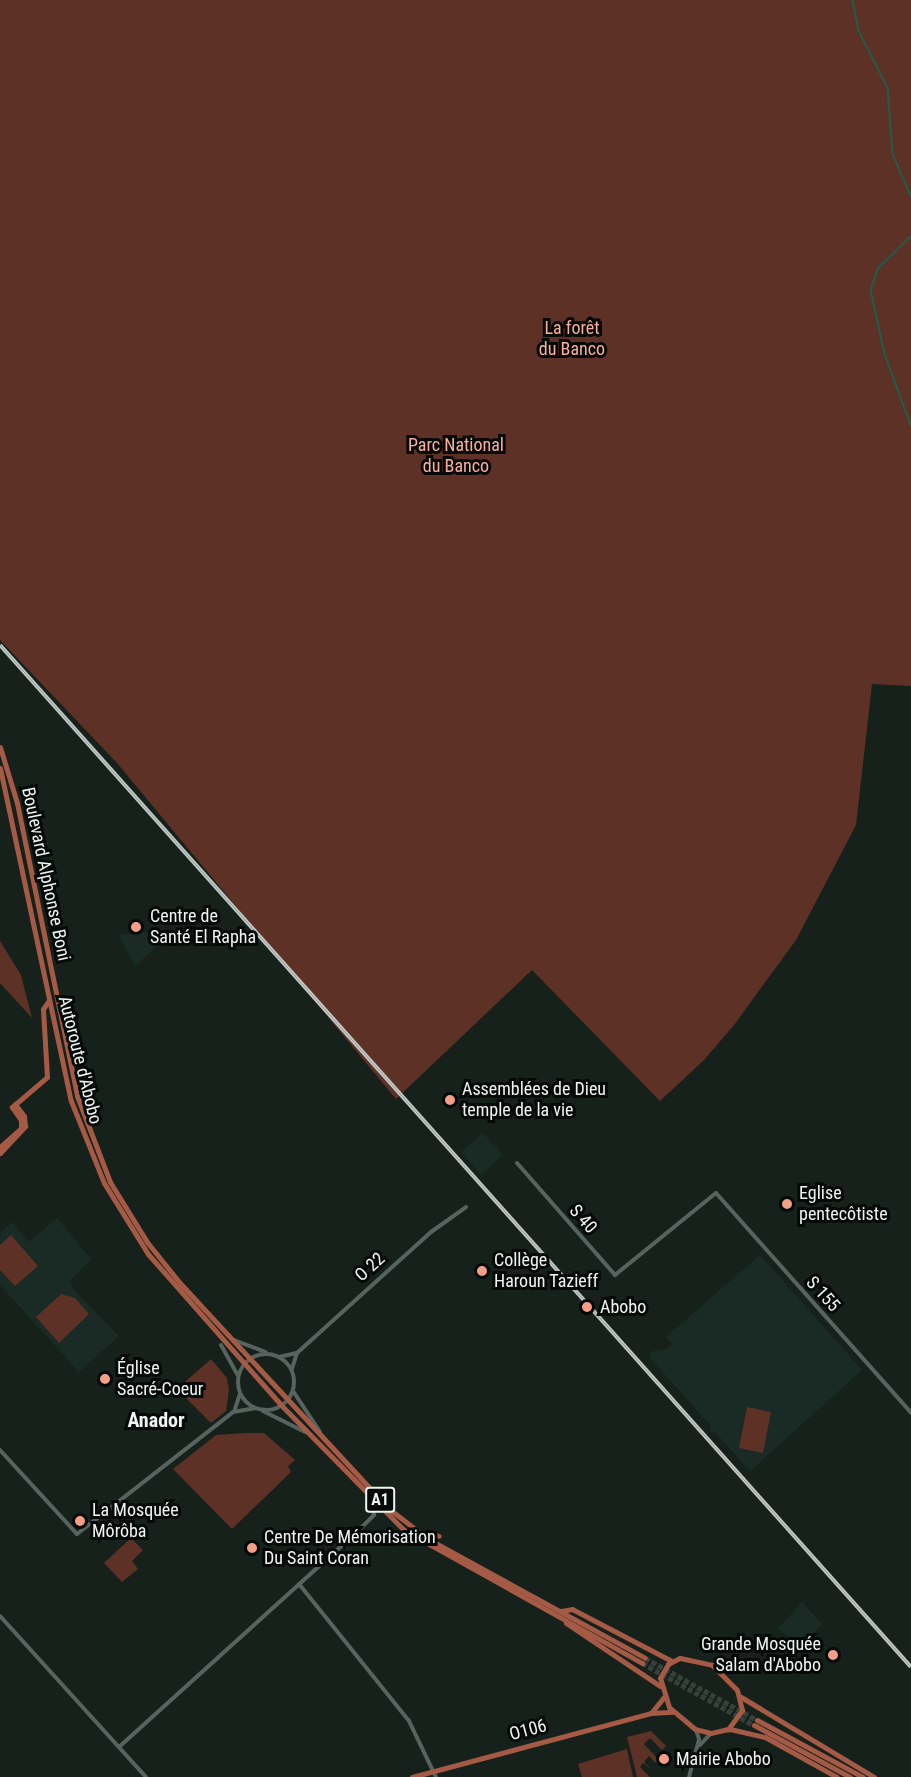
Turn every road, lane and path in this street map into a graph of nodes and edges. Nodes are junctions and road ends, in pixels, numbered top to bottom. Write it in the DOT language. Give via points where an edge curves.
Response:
graph roads {
  1 [pos="0,747"];
  2 [pos="0,768"];
  3 [pos="49,1000"];
  4 [pos="13,1106"];
  5 [pos="0,1147"];
  6 [pos="0,1153"];
  7 [pos="517,1163"];
  8 [pos="716,1193"];
  9 [pos="466,1207"];
  10 [pos="212,1330"];
  11 [pos="231,1339"];
  12 [pos="221,1345"];
  13 [pos="297,1353"];
  14 [pos="270,1354"];
  15 [pos="279,1357"];
  16 [pos="249,1359"];
  17 [pos="244,1364"];
  18 [pos="292,1371"];
  19 [pos="238,1377"];
  20 [pos="293,1390"];
  21 [pos="240,1392"];
  22 [pos="287,1401"];
  23 [pos="281,1405"];
  24 [pos="258,1408"];
  25 [pos="232,1412"];
  26 [pos="911,1413"];
  27 [pos="310,1435"];
  28 [pos="325,1440"];
  29 [pos="0,1450"];
  30 [pos="371,1500"];
  31 [pos="418,1531"];
  32 [pos="439,1536"];
  33 [pos="299,1584"];
  34 [pos="561,1611"];
  35 [pos="0,1616"];
  36 [pos="563,1620"];
  37 [pos="672,1661"];
  38 [pos="660,1686"];
  39 [pos="741,1696"];
  40 [pos="664,1697"];
  41 [pos="673,1712"];
  42 [pos="651,1713"];
  43 [pos="695,1729"];
  44 [pos="728,1730"];
  45 [pos="711,1733"];
  46 [pos="119,1747"];
  47 [pos="697,1749"];
  48 [pos="435,1774"];
  49 [pos="146,1777"];
  50 [pos="412,1777"];
  51 [pos="689,1777"];
  52 [pos="837,1777"];
  53 [pos="850,1777"];
  54 [pos="863,1777"];
  55 [pos="874,1777"];
  1 -- 11 [label="main road, Boulevard Alphonse Boni" via="17,803 77,1096 110,1182 147,1242"];
  2 -- 3 [label="main road, Autoroute d'Abobo"];
  3 -- 4 [label="main road" via="43,1009 48,1077"];
  3 -- 10 [label="main road, Autoroute d'Abobo" via="71,1101 104,1183 148,1254"];
  4 -- 5 [label="main road" via="21,1119 21,1128"];
  4 -- 6 [label="main road" via="24,1116 25,1126"];
  7 -- 8 [label="street, S 40" via="615,1275"];
  8 -- 26 [label="street, S 155"];
  9 -- 13 [label="street, O 22" via="413,1247"];
  10 -- 12 [label="main road"];
  10 -- 17 [label="main road, Autoroute d'Abobo"];
  11 -- 14 [label="street"];
  11 -- 16 [label="main road"];
  12 -- 19 [label="street"];
  13 -- 15 [label="street"];
  13 -- 18 [label="street"];
  14 -- 15 [label="street"];
  14 -- 16 [label="street"];
  15 -- 18 [label="street"];
  16 -- 17 [label="street"];
  16 -- 22 [label="main road"];
  17 -- 19 [label="street"];
  17 -- 23 [label="main road, Autoroute d'Abobo"];
  18 -- 20 [label="street"];
  19 -- 21 [label="street"];
  20 -- 22 [label="street"];
  20 -- 28 [label="street"];
  21 -- 24 [label="street"];
  21 -- 25 [label="street"];
  22 -- 23 [label="street"];
  22 -- 28 [label="main road, A1"];
  23 -- 24 [label="street"];
  23 -- 27 [label="main road, A1"];
  24 -- 25 [label="street"];
  24 -- 27 [label="street"];
  25 -- 29 [label="street" via="77,1534"];
  27 -- 30 [label="main road, A1"];
  28 -- 31 [label="main road, A1" via="388,1508"];
  30 -- 33 [label="street" via="374,1515"];
  30 -- 36 [label="main road, A1" via="425,1544"];
  31 -- 32 [label="main road"];
  31 -- 34 [label="main road, A1"];
  33 -- 46 [label="street"];
  33 -- 48 [label="street" via="409,1721"];
  34 -- 36 [label="main road, A1" via="644,1660"];
  34 -- 37 [label="main road" via="572,1609"];
  35 -- 46 [label="street"];
  36 -- 38 [label="main road" via="572,1631"];
  37 -- 38 [label="main road" via="662,1672"];
  37 -- 39 [label="main road" via="688,1658 706,1662 727,1677"];
  38 -- 40 [label="main road"];
  39 -- 44 [label="main road" via="740,1715"];
  39 -- 55 [label="main road"];
  40 -- 41 [label="main road"];
  40 -- 42 [label="main road"];
  41 -- 42 [label="main road, O106"];
  41 -- 43 [label="main road"];
  42 -- 48 [label="main road, O106"];
  43 -- 45 [label="main road"];
  43 -- 47 [label="street"];
  44 -- 45 [label="main road"];
  44 -- 52 [label="main road" via="765,1737"];
  45 -- 47 [label="street"];
  46 -- 49 [label="street"];
  47 -- 51 [label="street"];
  48 -- 50 [label="main road, O106"];
  53 -- 54 [label="main road" via="755,1723"];
}
